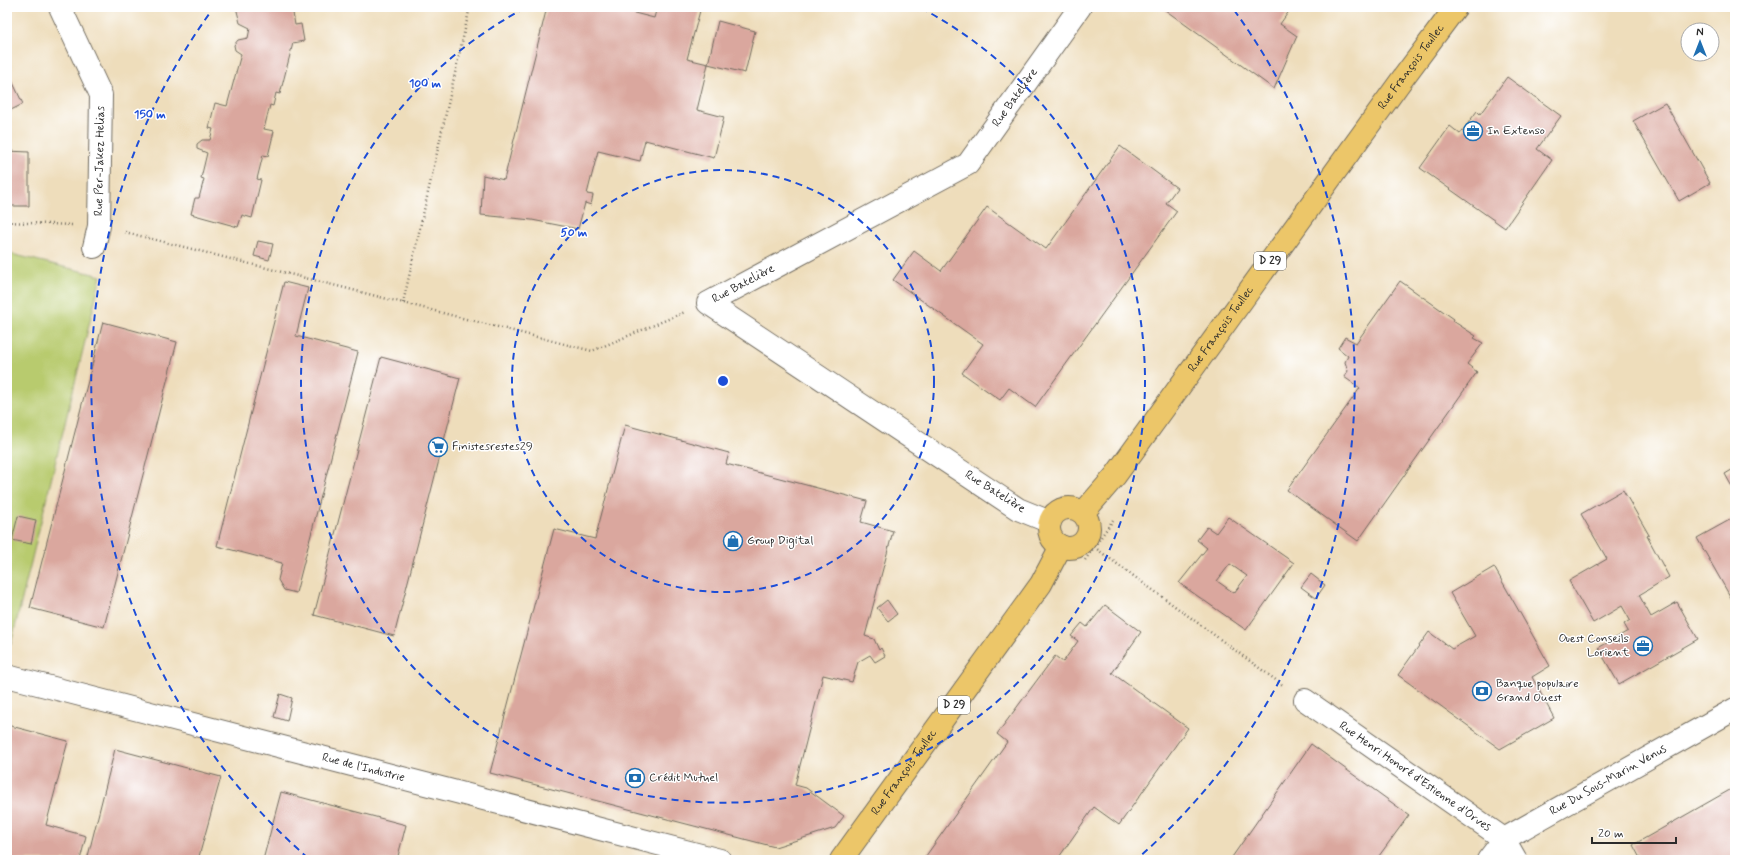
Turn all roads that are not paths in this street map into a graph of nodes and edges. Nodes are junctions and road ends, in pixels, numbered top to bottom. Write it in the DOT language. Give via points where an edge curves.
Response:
graph roads {
  1 [pos="1080,7"];
  2 [pos="1456,7"];
  3 [pos="64,8"];
  4 [pos="94,247"];
  5 [pos="1083,513"];
  6 [pos="1050,522"];
  7 [pos="1061,546"];
  8 [pos="7,676"];
  9 [pos="1305,700"];
  10 [pos="1735,709"];
  11 [pos="1504,839"];
  12 [pos="720,860"];
  13 [pos="841,860"];
  14 [pos="1488,860"];
  15 [pos="1516,860"];
  1 -- 6 [label="street, Rue Batelière" via="968,164 708,302 1018,509"];
  2 -- 5 [label="main road, Rue François Toullec / D 29" via="1115,476"];
  3 -- 4 [label="street, Rue Per-Jakez Helias" via="101,95 99,226"];
  5 -- 6 [label="main road" via="1074,508 1064,508 1055,513"];
  5 -- 7 [label="main road" via="1088,522 1087,536 1076,547"];
  6 -- 7 [label="main road" via="1052,538"];
  7 -- 13 [label="main road, Rue François Toullec / D 29" via="1041,584"];
  8 -- 12 [label="street, Rue de l'Industrie"];
  9 -- 11 [label="street, Rue Henri Honoré d'Estienne d'Orves"];
  10 -- 11 [label="street, Rue Du Sous-Marin Venus"];
  11 -- 14 [label="street, Rue Du Sous-Marin Venus"];
  11 -- 15 [label="street, Rue Henri Honoré d'Estienne d'Orves"];
}
